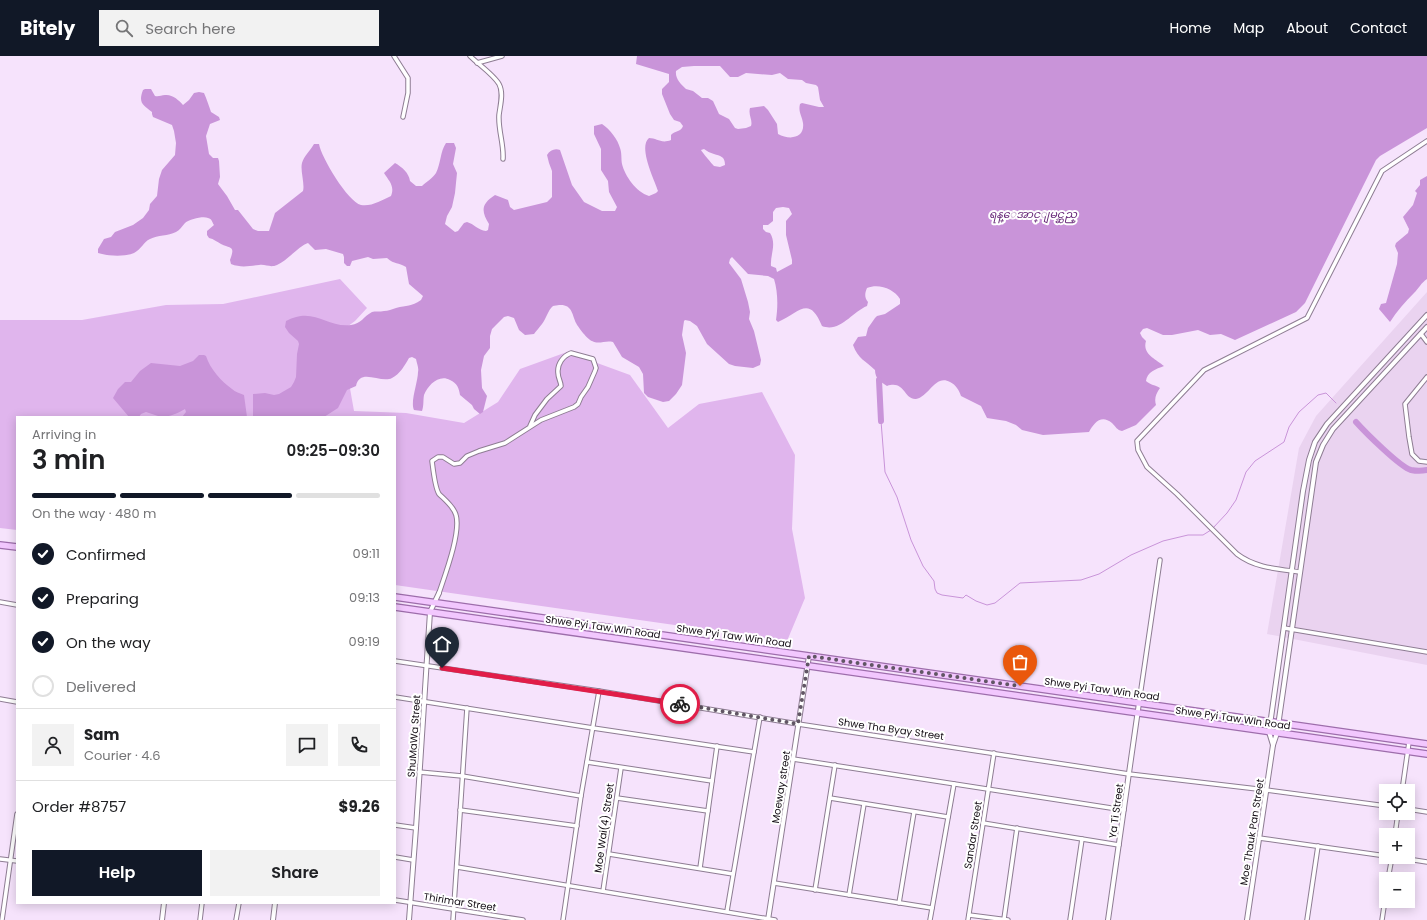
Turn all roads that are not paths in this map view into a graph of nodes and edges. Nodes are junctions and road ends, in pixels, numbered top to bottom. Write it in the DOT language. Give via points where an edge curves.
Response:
graph roads {
  1 [pos="394,56"];
  2 [pos="470,56"];
  3 [pos="502,56"];
  4 [pos="477,63"];
  5 [pos="403,117"];
  6 [pos="1427,141"];
  7 [pos="503,159"];
  8 [pos="1427,315"];
  9 [pos="1427,327"];
  10 [pos="1421,334"];
  11 [pos="1427,342"];
  12 [pos="1427,377"];
  13 [pos="530,426"];
  14 [pos="1427,462"];
  15 [pos="0,545"];
  16 [pos="16,547"];
  17 [pos="1160,560"];
  18 [pos="1292,571"];
  19 [pos="1300,572"];
  20 [pos="439,593"];
  21 [pos="396,597"];
  22 [pos="0,602"];
  23 [pos="434,603"];
  24 [pos="16,605"];
  25 [pos="396,607"];
  26 [pos="430,612"];
  27 [pos="558,620"];
  28 [pos="1284,628"];
  29 [pos="1292,629"];
  30 [pos="557,630"];
  31 [pos="659,634"];
  32 [pos="658,644"];
  33 [pos="1427,652"];
  34 [pos="809,656"];
  35 [pos="396,661"];
  36 [pos="808,665"];
  37 [pos="426,666"];
  38 [pos="599,691"];
  39 [pos="396,697"];
  40 [pos="0,699"];
  41 [pos="16,702"];
  42 [pos="424,702"];
  43 [pos="1140,703"];
  44 [pos="467,708"];
  45 [pos="1138,713"];
  46 [pos="760,717"];
  47 [pos="1271,722"];
  48 [pos="1278,723"];
  49 [pos="798,724"];
  50 [pos="593,728"];
  51 [pos="1269,732"];
  52 [pos="1277,733"];
  53 [pos="1409,742"];
  54 [pos="1427,744"];
  55 [pos="1273,745"];
  56 [pos="717,746"];
  57 [pos="1408,751"];
  58 [pos="754,752"];
  59 [pos="994,753"];
  60 [pos="1427,754"];
  61 [pos="793,758"];
  62 [pos="587,762"];
  63 [pos="835,765"];
  64 [pos="621,768"];
  65 [pos="419,772"];
  66 [pos="1129,774"];
  67 [pos="462,776"];
  68 [pos="712,781"];
  69 [pos="954,784"];
  70 [pos="1403,784"];
  71 [pos="988,789"];
  72 [pos="1266,790"];
  73 [pos="581,796"];
  74 [pos="617,798"];
  75 [pos="830,798"];
  76 [pos="864,804"];
  77 [pos="1379,805"];
  78 [pos="460,810"];
  79 [pos="1124,810"];
  80 [pos="1415,810"];
  81 [pos="708,811"];
  82 [pos="914,812"];
  83 [pos="1427,812"];
  84 [pos="948,817"];
  85 [pos="16,820"];
  86 [pos="983,823"];
  87 [pos="396,825"];
  88 [pos="577,826"];
  89 [pos="416,828"];
  90 [pos="1017,828"];
  91 [pos="1259,838"];
  92 [pos="1082,839"];
  93 [pos="1119,845"];
  94 [pos="1318,846"];
  95 [pos="609,854"];
  96 [pos="1379,855"];
  97 [pos="396,857"];
  98 [pos="0,859"];
  99 [pos="9,860"];
  100 [pos="413,860"];
  101 [pos="1415,860"];
  102 [pos="16,861"];
  103 [pos="1427,862"];
  104 [pos="457,867"];
  105 [pos="700,868"];
  106 [pos="733,874"];
  107 [pos="774,883"];
  108 [pos="568,885"];
  109 [pos="815,890"];
  110 [pos="603,891"];
  111 [pos="849,895"];
  112 [pos="396,900"];
  113 [pos="410,902"];
  114 [pos="899,903"];
  115 [pos="164,904"];
  116 [pos="202,904"];
  117 [pos="239,904"];
  118 [pos="275,904"];
  119 [pos="932,908"];
  120 [pos="1384,908"];
  121 [pos="454,909"];
  122 [pos="727,911"];
  123 [pos="969,915"];
  124 [pos="2,920"];
  125 [pos="162,920"];
  126 [pos="200,920"];
  127 [pos="236,920"];
  128 [pos="272,920"];
  129 [pos="409,920"];
  130 [pos="453,920"];
  131 [pos="520,920"];
  132 [pos="563,920"];
  133 [pos="769,920"];
  134 [pos="775,920"];
  135 [pos="930,920"];
  136 [pos="968,920"];
  137 [pos="1004,920"];
  138 [pos="1008,920"];
  139 [pos="1070,920"];
  140 [pos="1108,920"];
  141 [pos="1247,920"];
  142 [pos="1307,920"];
  143 [pos="1382,920"];
  1 -- 5 [label="street" via="408,78"];
  2 -- 4 [label="street"];
  3 -- 4 [label="street"];
  4 -- 7 [label="street" via="500,86 499,116"];
  6 -- 18 [label="street" via="1382,171 1307,318 1204,370 1137,440 1138,450 1147,467 1245,561"];
  8 -- 18 [label="street" via="1327,424 1315,442 1308,468"];
  9 -- 10 [label="street, Moe Thauk Pan Street"];
  10 -- 11 [label="street"];
  10 -- 19 [label="street, Moe Thauk Pan Street" via="1333,429 1323,445 1316,462"];
  12 -- 14 [label="street" via="1405,404 1412,454 1419,461"];
  13 -- 13 [label="street, ShuMaWa Street" via="547,398 562,386 558,374 560,362 565,355 571,353 593,359 596,368 578,404"];
  13 -- 20 [label="street, ShuMaWa Street" via="505,443 467,456 460,463 454,464 443,457 432,461 438,492 456,515 454,540"];
  15 -- 16 [label="main road"];
  17 -- 43 [label="street"];
  18 -- 19 [label="street"];
  18 -- 28 [label="street"];
  19 -- 29 [label="street, Moe Thauk Pan Street"];
  20 -- 23 [label="street, ShuMaWa Street"];
  21 -- 23 [label="main road, Shwe Pyi Taw Win Road"];
  22 -- 24 [label="street"];
  23 -- 26 [label="street, ShuMaWa Street"];
  23 -- 27 [label="main road, Shwe Pyi Taw Win Road"];
  25 -- 26 [label="main road, Shwe Pyi Taw WIn Road"];
  26 -- 30 [label="main road, Shwe Pyi Taw WIn Road"];
  26 -- 37 [label="street, ShuMaWa Street"];
  27 -- 30 [label="street"];
  27 -- 31 [label="main road, Shwe Pyi Taw Win Road"];
  28 -- 29 [label="street"];
  28 -- 47 [label="street"];
  29 -- 33 [label="street"];
  29 -- 48 [label="street, Moe Thauk Pan Street"];
  30 -- 32 [label="main road, Shwe Pyi Taw WIn Road"];
  31 -- 32 [label="street"];
  31 -- 34 [label="main road, Shwe Pyi Taw Win Road"];
  32 -- 36 [label="main road, Shwe Pyi Taw WIn Road"];
  34 -- 36 [label="street, Moeway street"];
  34 -- 43 [label="main road, Shwe Pyi Taw Win Road"];
  35 -- 37 [label="street, Shwe Tha Byay Street"];
  36 -- 45 [label="main road, Shwe Pyi Taw WIn Road"];
  36 -- 49 [label="street, Moeway street"];
  37 -- 38 [label="street, Shwe Tha Byay Street"];
  37 -- 42 [label="street, ShuMaWa Street"];
  38 -- 46 [label="street, Shwe Tha Byay Street"];
  38 -- 50 [label="street"];
  39 -- 42 [label="street"];
  40 -- 41 [label="street"];
  42 -- 44 [label="street"];
  42 -- 65 [label="street, ShuMaWa Street"];
  43 -- 45 [label="street, Ya Ti Street"];
  43 -- 47 [label="main road, Shwe Pyi Taw Win Road"];
  44 -- 50 [label="street"];
  44 -- 67 [label="street"];
  45 -- 51 [label="main road, Shwe Pyi Taw WIn Road"];
  45 -- 66 [label="street, Ya Ti Street"];
  46 -- 49 [label="street, Shwe Tha Byay Street"];
  46 -- 58 [label="street"];
  47 -- 48 [label="main road, Shwe Pyi Taw Win Road"];
  47 -- 51 [label="street"];
  48 -- 52 [label="street, Moe Thauk Pan Street"];
  48 -- 53 [label="main road, Shwe Pyi Taw Win Road"];
  49 -- 59 [label="street, Shwe Tha Byay Street"];
  49 -- 61 [label="street, Moeway street"];
  50 -- 56 [label="street"];
  50 -- 62 [label="street"];
  51 -- 52 [label="main road, Shwe Pyi Taw WIn Road"];
  51 -- 55 [label="street"];
  52 -- 55 [label="street, Moe Thauk Pan Street"];
  52 -- 57 [label="main road, Shwe Pyi Taw WIn Road"];
  53 -- 54 [label="main road, Shwe Pyi Taw Win Road"];
  53 -- 57 [label="street"];
  55 -- 72 [label="street, Moe Thauk Pan Street"];
  56 -- 58 [label="street"];
  56 -- 68 [label="street"];
  57 -- 60 [label="main road, Shwe Pyi Taw WIn Road"];
  57 -- 70 [label="street"];
  58 -- 106 [label="street"];
  59 -- 66 [label="street, Shwe Tha Byay Street"];
  59 -- 71 [label="street, Sandar Street"];
  61 -- 63 [label="street"];
  61 -- 107 [label="street, Moeway street"];
  62 -- 64 [label="street"];
  62 -- 73 [label="street"];
  63 -- 69 [label="street"];
  63 -- 75 [label="street"];
  64 -- 68 [label="street"];
  64 -- 74 [label="street, Moe Wai(4) Street"];
  65 -- 67 [label="street"];
  65 -- 89 [label="street, ShuMaWa Street"];
  66 -- 72 [label="street, Shwe Tha Byay Street"];
  66 -- 79 [label="street, Ya Ti Street"];
  67 -- 73 [label="street"];
  67 -- 78 [label="street"];
  68 -- 81 [label="street"];
  69 -- 71 [label="street"];
  69 -- 84 [label="street"];
  71 -- 79 [label="street"];
  71 -- 86 [label="street, Sandar Street"];
  72 -- 77 [label="street, Shwe Tha Byay Street"];
  72 -- 91 [label="street, Moe Thauk Pan Street"];
  73 -- 88 [label="street"];
  74 -- 81 [label="street"];
  74 -- 95 [label="street, Moe Wai(4) Street"];
  75 -- 76 [label="street"];
  75 -- 109 [label="street"];
  76 -- 82 [label="street"];
  76 -- 111 [label="street"];
  78 -- 88 [label="street"];
  78 -- 104 [label="street"];
  79 -- 93 [label="street, Ya Ti Street"];
  80 -- 83 [label="street"];
  81 -- 105 [label="street"];
  82 -- 84 [label="street"];
  82 -- 114 [label="street"];
  84 -- 119 [label="street"];
  85 -- 99 [label="street"];
  86 -- 90 [label="street"];
  86 -- 123 [label="street, Sandar Street"];
  87 -- 89 [label="street"];
  88 -- 108 [label="street"];
  89 -- 100 [label="street, ShuMaWa Street"];
  90 -- 92 [label="street"];
  90 -- 137 [label="street"];
  91 -- 94 [label="street"];
  91 -- 141 [label="street, Moe Thauk Pan Street"];
  92 -- 93 [label="street"];
  92 -- 139 [label="street"];
  93 -- 140 [label="street, Ya Ti Street"];
  94 -- 96 [label="street"];
  94 -- 142 [label="street"];
  95 -- 105 [label="street"];
  95 -- 110 [label="street, Moe Wai(4) Street"];
  97 -- 100 [label="street"];
  98 -- 99 [label="street"];
  99 -- 102 [label="street"];
  99 -- 124 [label="street"];
  100 -- 113 [label="street, ShuMaWa Street"];
  101 -- 103 [label="street"];
  104 -- 108 [label="street"];
  104 -- 121 [label="street"];
  105 -- 106 [label="street"];
  106 -- 122 [label="street"];
  107 -- 109 [label="street"];
  107 -- 133 [label="street, Moeway street"];
  108 -- 110 [label="street"];
  108 -- 132 [label="street"];
  109 -- 111 [label="street"];
  110 -- 122 [label="street"];
  111 -- 114 [label="street"];
  112 -- 113 [label="street, Thirimar Street"];
  113 -- 121 [label="street, Thirimar Street"];
  113 -- 129 [label="street, ShuMaWa Street"];
  114 -- 119 [label="street"];
  115 -- 125 [label="street"];
  116 -- 126 [label="street"];
  117 -- 127 [label="street"];
  118 -- 128 [label="street"];
  119 -- 135 [label="street"];
  120 -- 143 [label="street"];
  121 -- 130 [label="street"];
  121 -- 131 [label="street, Thirimar Street"];
  122 -- 133 [label="street"];
  123 -- 136 [label="street, Sandar Street"];
  123 -- 137 [label="street"];
  133 -- 134 [label="street"];
  137 -- 138 [label="street"];
}
